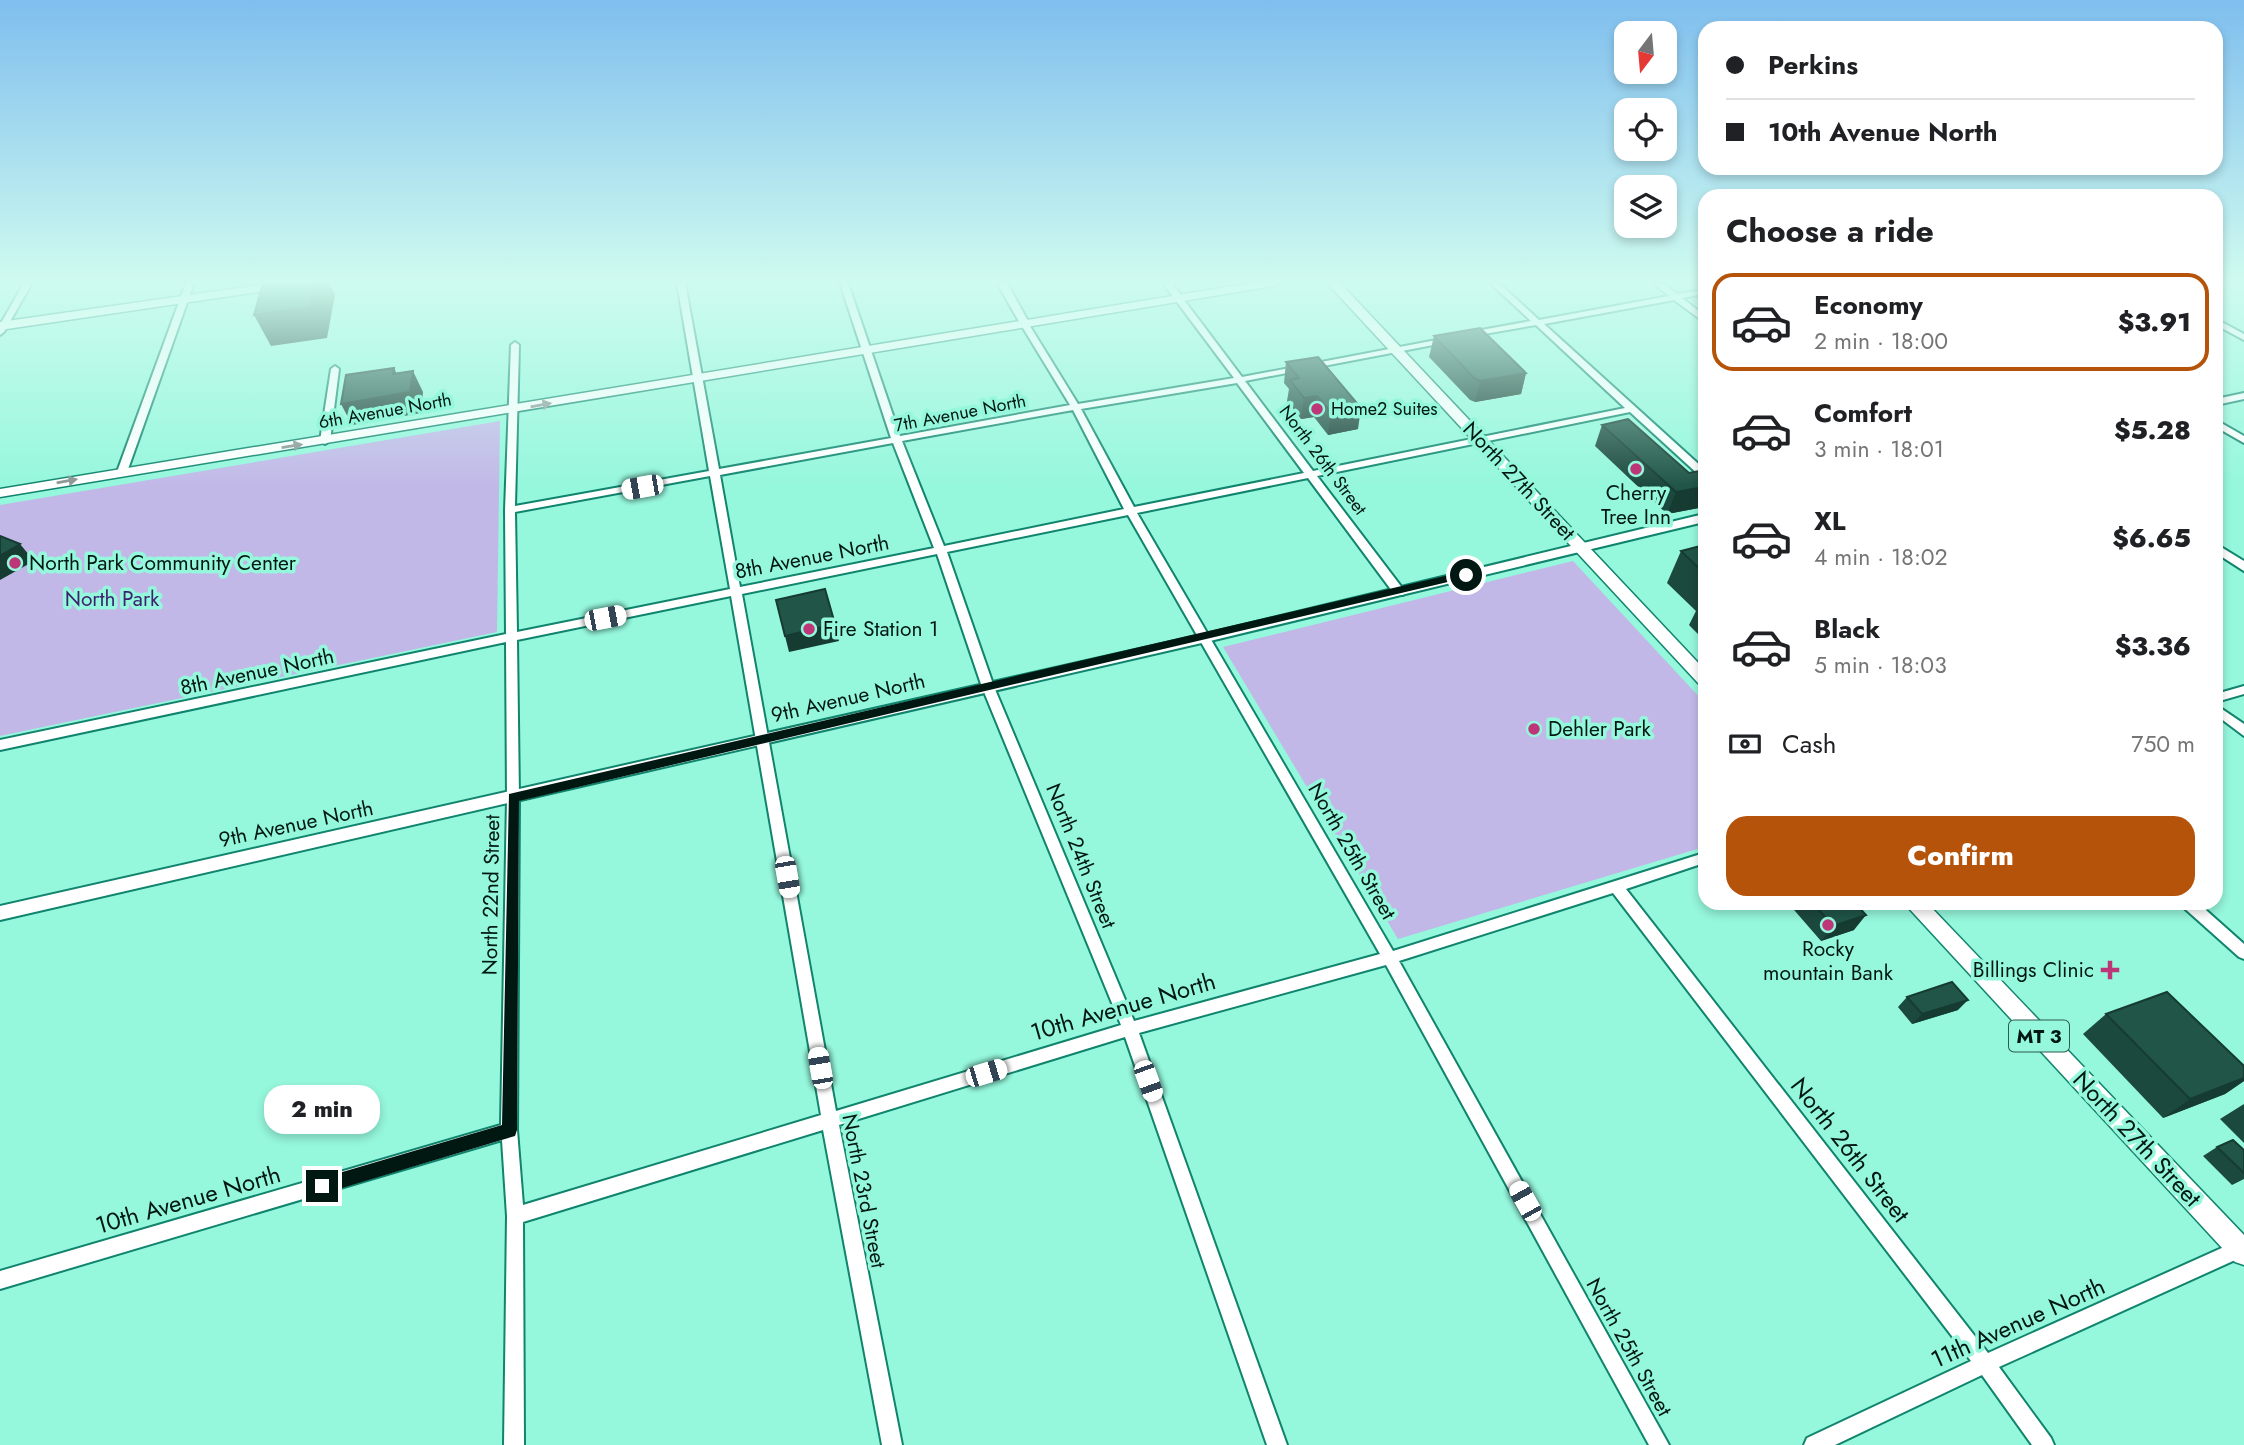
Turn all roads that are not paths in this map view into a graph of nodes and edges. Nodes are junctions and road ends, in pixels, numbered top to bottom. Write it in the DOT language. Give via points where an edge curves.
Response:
graph roads {
  1 [pos="165,350"];
  2 [pos="515,350"];
  3 [pos="693,350"];
  4 [pos="870,350"];
  5 [pos="1041,350"];
  6 [pos="1218,350"];
  7 [pos="1386,350"];
  8 [pos="1394,350"];
  9 [pos="1568,350"];
  10 [pos="867,351"];
  11 [pos="335,369"];
  12 [pos="698,378"];
  13 [pos="1240,380"];
  14 [pos="2244,396"];
  15 [pos="2223,400"];
  16 [pos="1076,407"];
  17 [pos="1632,409"];
  18 [pos="512,410"];
  19 [pos="2223,427"];
  20 [pos="1481,440"];
  21 [pos="2244,440"];
  22 [pos="325,441"];
  23 [pos="897,441"];
  24 [pos="1698,469"];
  25 [pos="122,472"];
  26 [pos="715,474"];
  27 [pos="1310,474"];
  28 [pos="0,493"];
  29 [pos="510,510"];
  30 [pos="1130,510"];
  31 [pos="1698,519"];
  32 [pos="1581,547"];
  33 [pos="941,551"];
  34 [pos="2223,553"];
  35 [pos="2244,567"];
  36 [pos="736,591"];
  37 [pos="1399,592"];
  38 [pos="512,638"];
  39 [pos="1206,638"];
  40 [pos="1698,673"];
  41 [pos="988,687"];
  42 [pos="2244,690"];
  43 [pos="2223,696"];
  44 [pos="2223,714"];
  45 [pos="2244,731"];
  46 [pos="763,740"];
  47 [pos="0,745"];
  48 [pos="513,798"];
  49 [pos="1698,860"];
  50 [pos="1616,886"];
  51 [pos="1921,910"];
  52 [pos="2196,910"];
  53 [pos="0,913"];
  54 [pos="2244,953"];
  55 [pos="1390,958"];
  56 [pos="1130,1029"];
  57 [pos="830,1122"];
  58 [pos="509,1130"];
  59 [pos="515,1216"];
  60 [pos="2243,1250"];
  61 [pos="0,1280"];
  62 [pos="1985,1364"];
  63 [pos="514,1445"];
  64 [pos="892,1445"];
  65 [pos="1277,1445"];
  66 [pos="1659,1445"];
  67 [pos="1814,1445"];
  68 [pos="2044,1445"];
  1 -- 25 [label="street"];
  2 -- 18 [label="street, North 22nd Street"];
  3 -- 12 [label="street, North 23rd Street"];
  4 -- 10 [label="main road, 6th Avenue North"];
  5 -- 16 [label="street, North 25th Street"];
  6 -- 13 [label="street, North 26th Street"];
  7 -- 13 [label="street, 7th Avenue North"];
  8 -- 20 [label="main road, North 27th Street"];
  9 -- 17 [label="street"];
  10 -- 12 [label="main road, 6th Avenue North"];
  10 -- 23 [label="street, North 24th Street"];
  11 -- 22 [label="street"];
  18 -- 12 [label="main road, 6th Avenue North, one-way"];
  12 -- 26 [label="street, North 23rd Street"];
  13 -- 16 [label="street, 7th Avenue North"];
  13 -- 27 [label="street, North 26th Street"];
  14 -- 15 [label="street"];
  16 -- 23 [label="street, 7th Avenue North"];
  16 -- 30 [label="street, North 25th Street"];
  17 -- 20 [label="street, 8th Avenue North"];
  17 -- 24 [label="street"];
  18 -- 22 [label="main road, 6th Avenue North"];
  18 -- 29 [label="street, North 22nd Street"];
  19 -- 21 [label="street"];
  20 -- 27 [label="street, 8th Avenue North"];
  20 -- 32 [label="main road, North 27th Street"];
  25 -- 22 [label="main road, 6th Avenue North, one-way"];
  23 -- 26 [label="street, 7th Avenue North"];
  23 -- 33 [label="street, North 24th Street"];
  28 -- 25 [label="main road, 6th Avenue North, one-way"];
  26 -- 29 [label="street, 7th Avenue North"];
  26 -- 36 [label="street, North 23rd Street"];
  27 -- 30 [label="street, 8th Avenue North"];
  27 -- 37 [label="street, North 26th Street"];
  29 -- 38 [label="street, North 22nd Street"];
  30 -- 33 [label="street, 8th Avenue North"];
  30 -- 39 [label="street, North 25th Street"];
  31 -- 32 [label="street, 9th Avenue North"];
  32 -- 37 [label="street, 9th Avenue North"];
  32 -- 40 [label="main road, North 27th Street"];
  33 -- 36 [label="street, 8th Avenue North"];
  33 -- 41 [label="street, North 24th Street"];
  34 -- 35 [label="street"];
  36 -- 38 [label="street, 8th Avenue North"];
  36 -- 46 [label="street, North 23rd Street"];
  37 -- 39 [label="street, 9th Avenue North"];
  38 -- 47 [label="street, 8th Avenue North"];
  38 -- 48 [label="street, North 22nd Street"];
  39 -- 41 [label="street, 9th Avenue North"];
  39 -- 55 [label="street, North 25th Street"];
  41 -- 46 [label="street, 9th Avenue North"];
  41 -- 56 [label="street, North 24th Street"];
  42 -- 43 [label="street"];
  44 -- 45 [label="street"];
  46 -- 48 [label="street, 9th Avenue North"];
  46 -- 57 [label="street, North 23rd Street"];
  48 -- 53 [label="street, 9th Avenue North"];
  48 -- 58 [label="street, North 22nd Street"];
  49 -- 50 [label="street, 10th Avenue North"];
  50 -- 55 [label="street, 10th Avenue North"];
  50 -- 62 [label="street, North 26th Street"];
  51 -- 60 [label="main road, North 27th Street / MT 3"];
  52 -- 54 [label="street"];
  55 -- 56 [label="street, 10th Avenue North"];
  55 -- 66 [label="street, North 25th Street"];
  56 -- 57 [label="street, 10th Avenue North"];
  56 -- 65 [label="street, North 24th Street"];
  57 -- 59 [label="street, 10th Avenue North"];
  57 -- 64 [label="street, North 23rd Street"];
  58 -- 59 [label="street, North 22nd Street"];
  58 -- 61 [label="street, 10th Avenue North"];
  59 -- 63 [label="street, North 22nd Street"];
  60 -- 62 [label="street, 11th Avenue North"];
  62 -- 67 [label="street, 11th Avenue North"];
  62 -- 68 [label="street, North 26th Street"];
}
